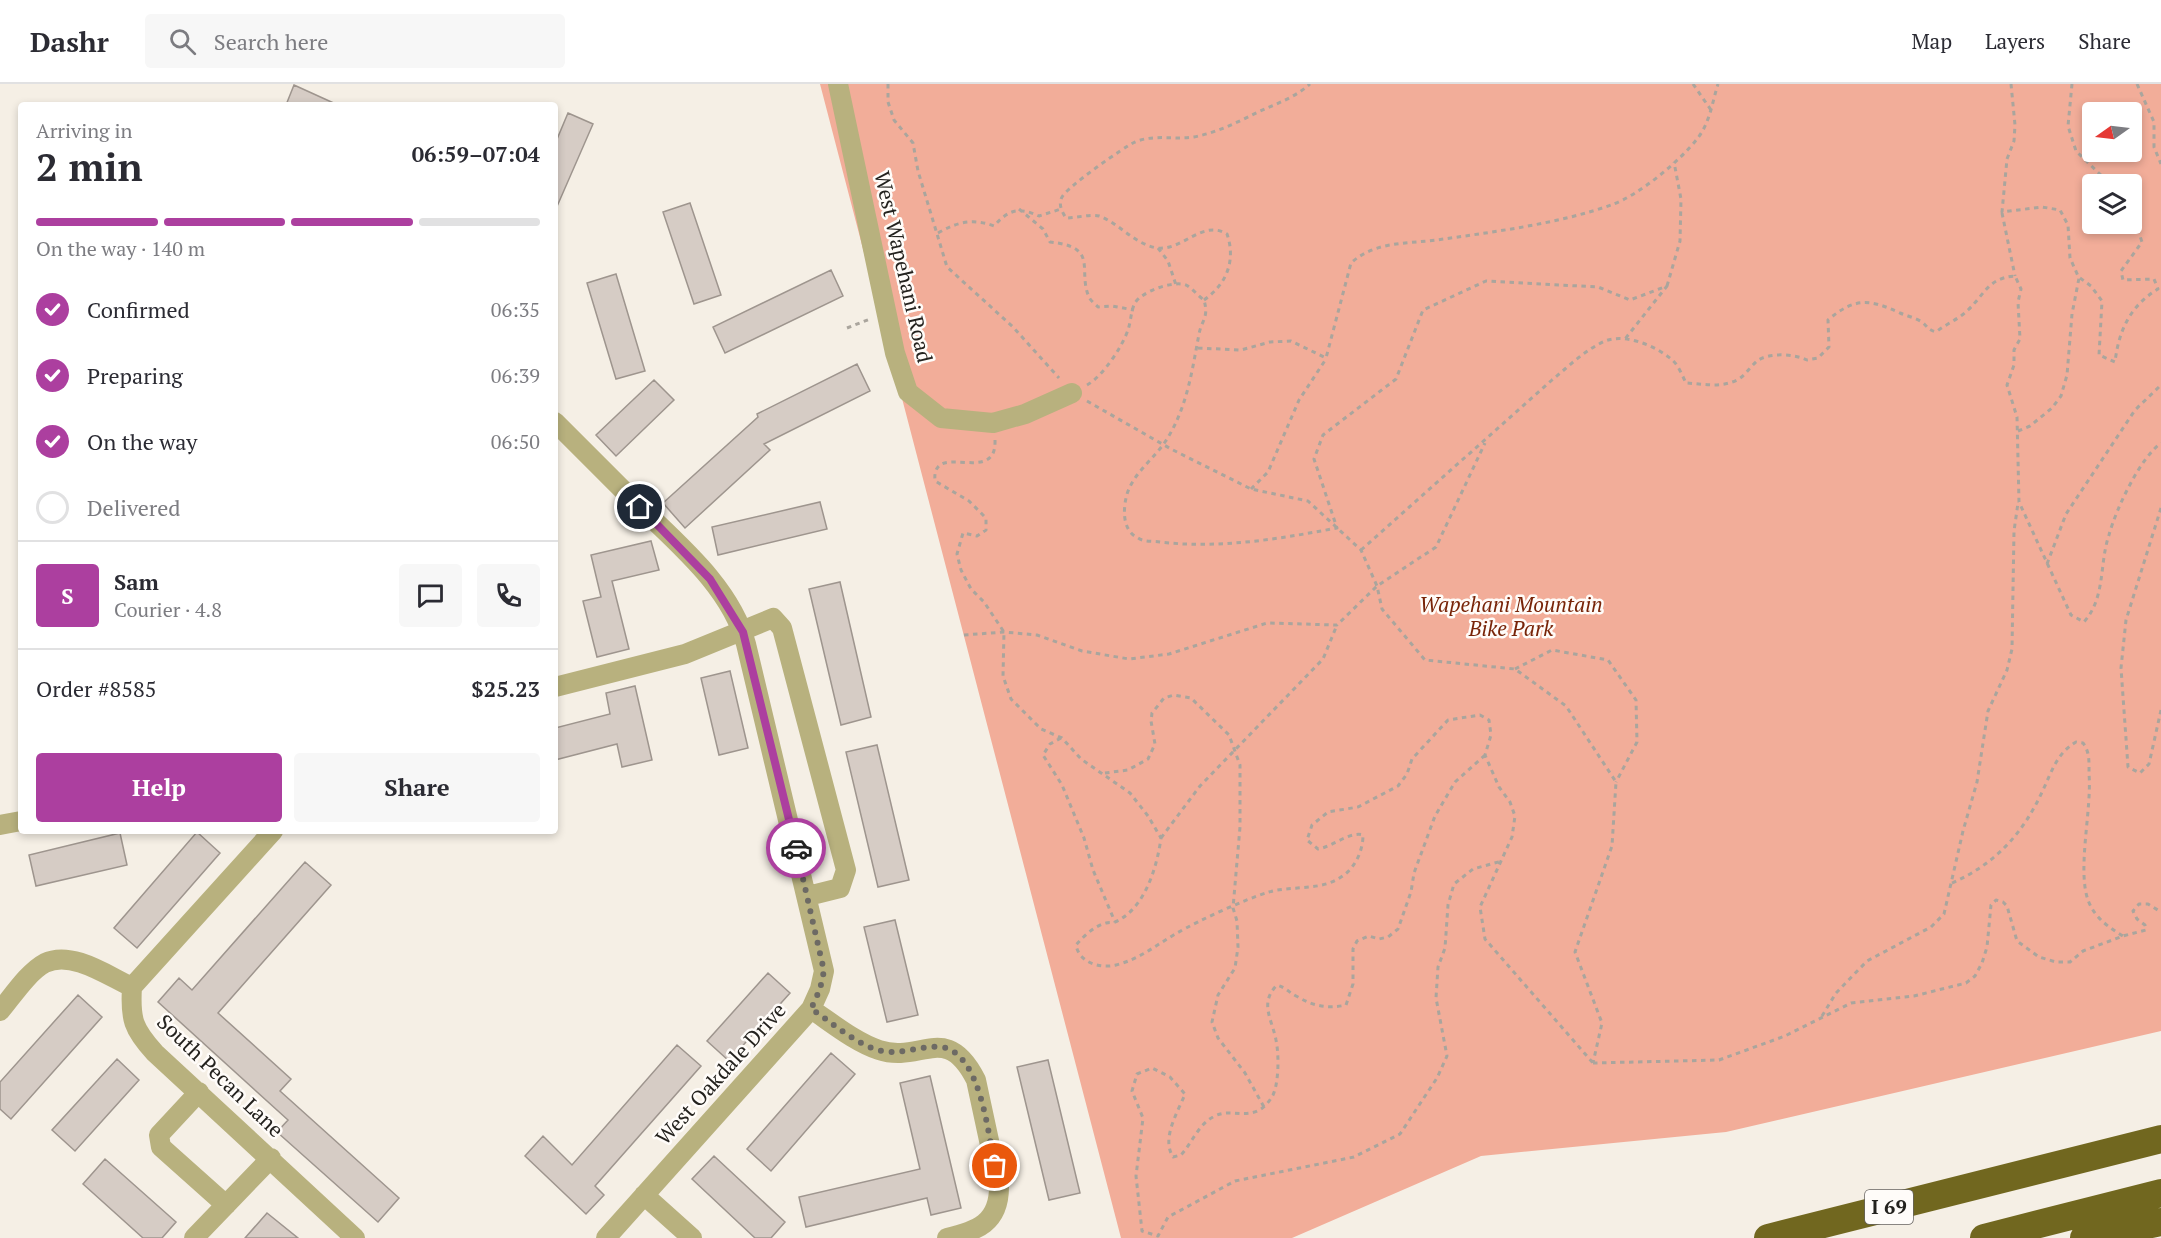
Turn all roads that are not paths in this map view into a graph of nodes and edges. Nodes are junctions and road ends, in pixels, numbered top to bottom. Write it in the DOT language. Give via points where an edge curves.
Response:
graph roads {
  1 [pos="838,84"];
  2 [pos="1072,393"];
  3 [pos="558,425"];
  4 [pos="743,632"];
  5 [pos="558,686"];
  6 [pos="18,821"];
  7 [pos="0,825"];
  8 [pos="270,834"];
  9 [pos="808,897"];
  10 [pos="132,987"];
  11 [pos="811,1009"];
  12 [pos="0,1011"];
  13 [pos="199,1092"];
  14 [pos="2161,1128"];
  15 [pos="2161,1138"];
  16 [pos="271,1158"];
  17 [pos="2010,1177"];
  18 [pos="2161,1193"];
  19 [pos="644,1195"];
  20 [pos="226,1205"];
  21 [pos="2161,1222"];
  22 [pos="194,1238"];
  23 [pos="355,1238"];
  24 [pos="606,1238"];
  25 [pos="693,1238"];
  26 [pos="946,1238"];
  27 [pos="1768,1238"];
  28 [pos="1984,1238"];
  29 [pos="2084,1238"];
  1 -- 2 [label="street, West Wapehani Road" via="895,353 908,392 941,418 993,423"];
  3 -- 4 [label="street, West Oakdale Drive" via="696,563"];
  4 -- 5 [label="street" via="685,654"];
  4 -- 9 [label="street, West Oakdale Drive"];
  4 -- 9 [label="street" via="773,618 782,628 846,870 840,888"];
  6 -- 7 [label="street"];
  8 -- 10 [label="street"];
  9 -- 11 [label="street, West Oakdale Drive" via="824,971"];
  10 -- 12 [label="street" via="79,963 45,963"];
  10 -- 13 [label="street, South Pecan Lane" via="133,1023 138,1034"];
  11 -- 19 [label="street, West Oakdale Drive"];
  11 -- 26 [label="street" via="882,1051 943,1047 969,1066 978,1091 999,1202 984,1225"];
  13 -- 16 [label="street, South Pecan Lane"];
  13 -- 20 [label="street" via="159,1135 161,1147"];
  14 -- 17 [label="highway"];
  15 -- 17 [label="highway, I 69"];
  16 -- 20 [label="street"];
  16 -- 23 [label="street"];
  17 -- 27 [label="highway, I 69"];
  18 -- 28 [label="highway"];
  19 -- 24 [label="street, West Oakdale Drive"];
  19 -- 25 [label="street"];
  20 -- 22 [label="street"];
  21 -- 29 [label="highway"];
}
